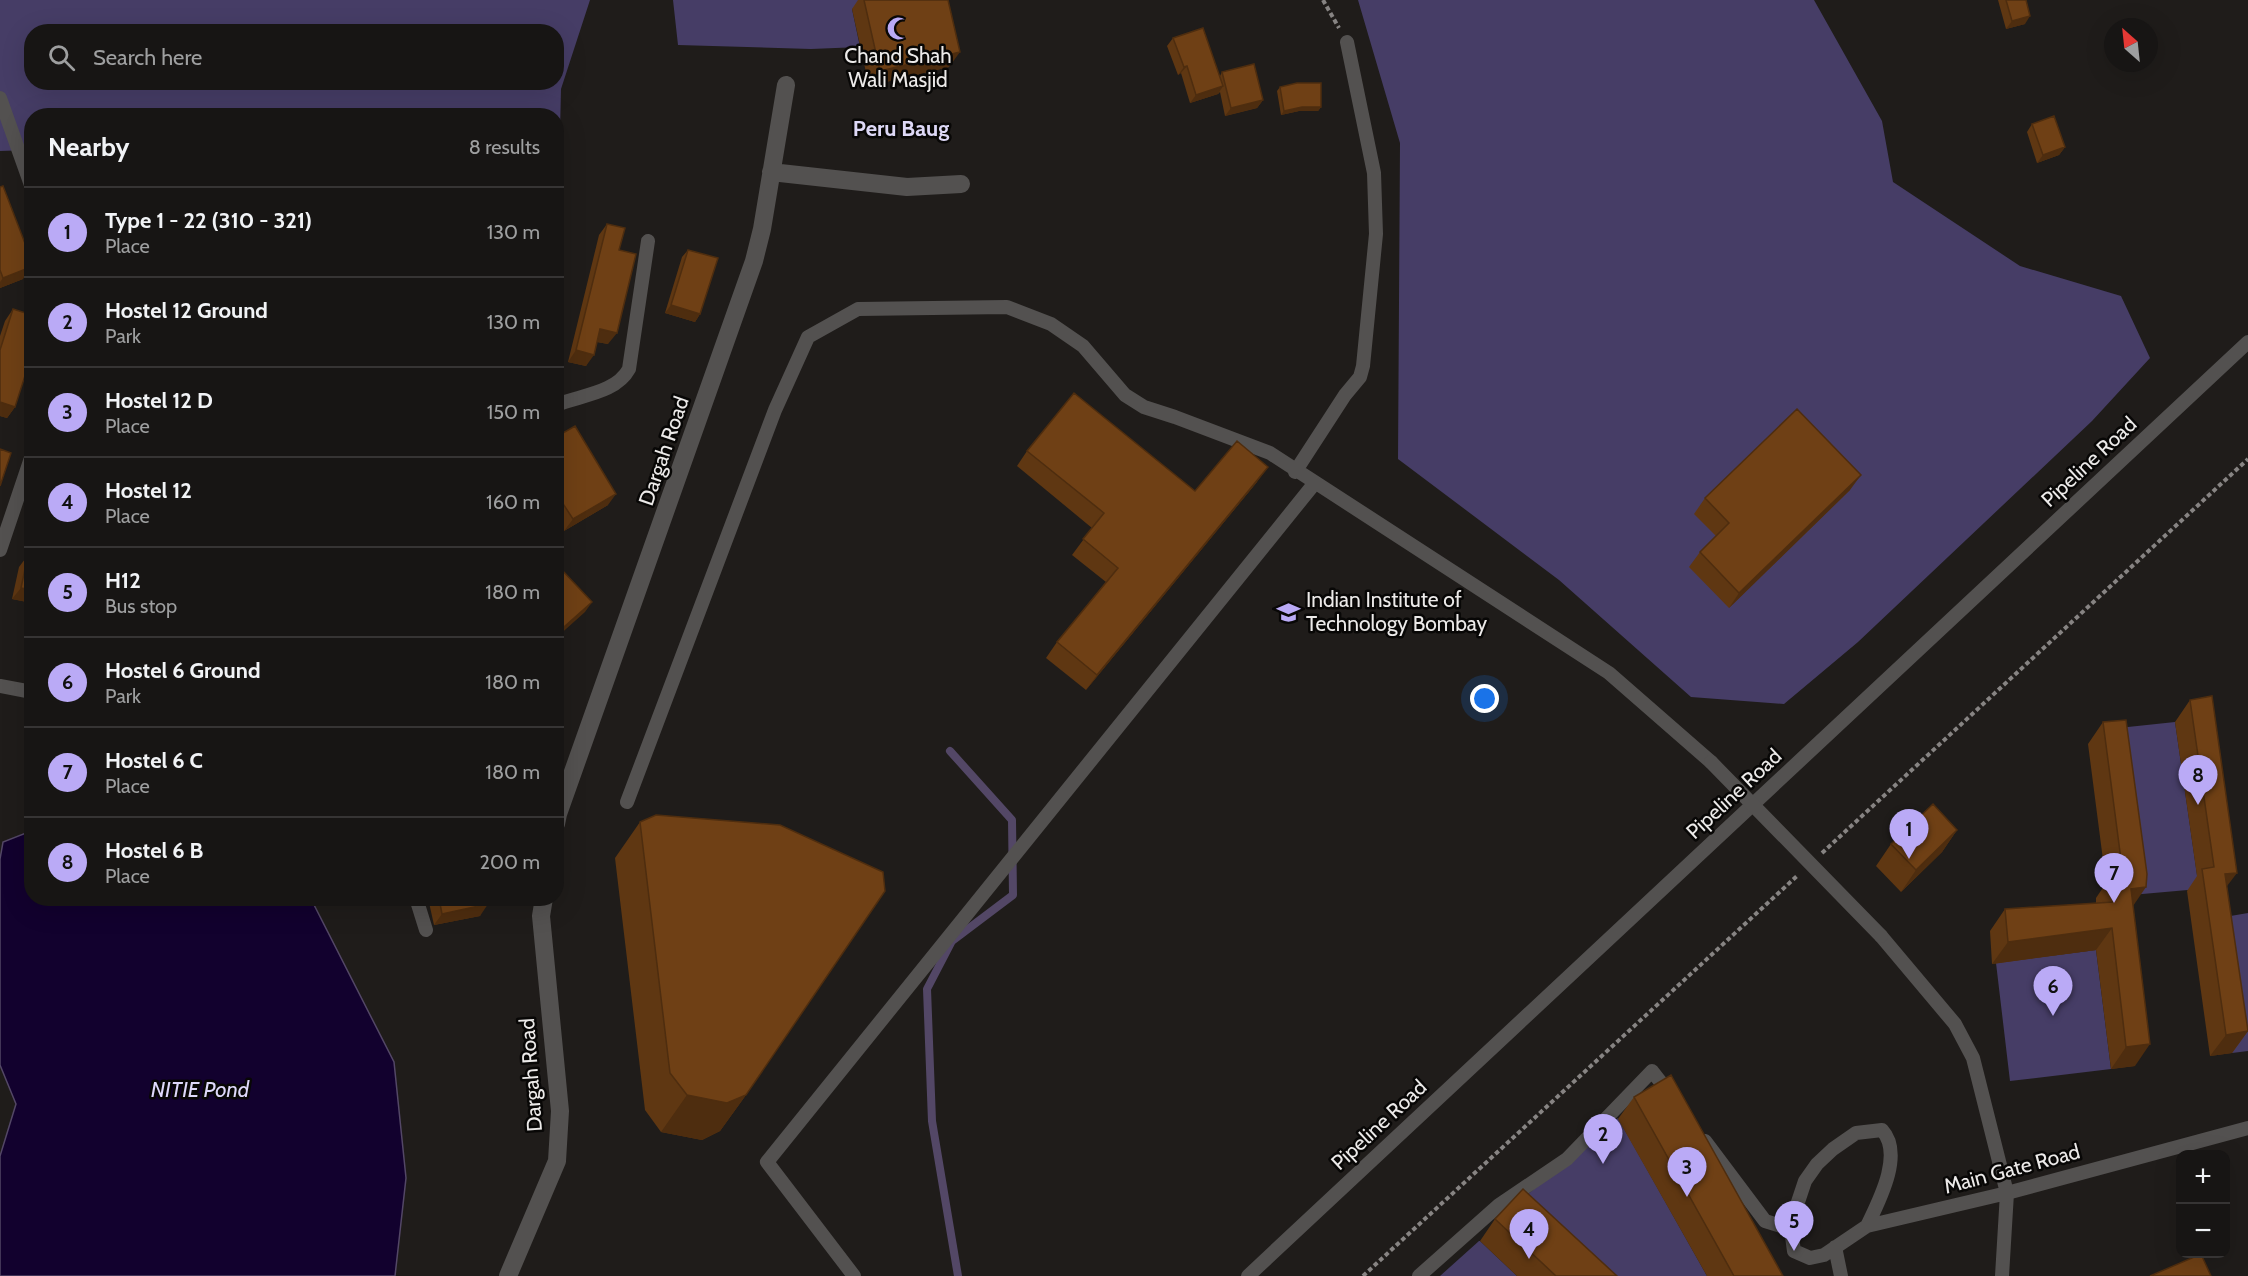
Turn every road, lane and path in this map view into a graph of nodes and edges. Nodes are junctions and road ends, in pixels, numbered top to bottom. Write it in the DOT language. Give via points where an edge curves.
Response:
graph roads {
  1 [pos="1323,0"];
  2 [pos="1347,42"];
  3 [pos="786,85"];
  4 [pos="0,98"];
  5 [pos="24,166"];
  6 [pos="771,172"];
  7 [pos="961,184"];
  8 [pos="648,241"];
  9 [pos="2248,342"];
  10 [pos="564,402"];
  11 [pos="1295,472"];
  12 [pos="24,479"];
  13 [pos="1314,484"];
  14 [pos="0,550"];
  15 [pos="0,686"];
  16 [pos="24,690"];
  17 [pos="564,801"];
  18 [pos="627,802"];
  19 [pos="418,906"];
  20 [pos="543,906"];
  21 [pos="426,930"];
  22 [pos="1680,1108"];
  23 [pos="1694,1127"];
  24 [pos="2248,1128"];
  25 [pos="2007,1193"];
  26 [pos="1867,1226"];
  27 [pos="1791,1228"];
  28 [pos="1835,1247"];
  29 [pos="508,1276"];
  30 [pos="854,1276"];
  31 [pos="1248,1276"];
  32 [pos="1419,1276"];
  33 [pos="1841,1276"];
  34 [pos="2002,1276"];
  1 -- 2 [label="path"];
  2 -- 11 [label="lane" via="1374,173 1376,234 1363,366 1360,377"];
  3 -- 6 [label="street, Dargah Road"];
  4 -- 5 [label="lane"];
  6 -- 7 [label="street" via="907,187"];
  6 -- 17 [label="street, Dargah Road" via="754,261"];
  8 -- 10 [label="lane" via="629,369 624,379"];
  9 -- 31 [label="lane, Pipeline Road"];
  11 -- 13 [label="lane"];
  11 -- 18 [label="lane" via="1270,453 1144,407 1125,395 1083,346 1051,324 1007,308 858,309 808,337 775,410"];
  12 -- 14 [label="lane"];
  13 -- 25 [label="lane, bridge" via="1609,673 1711,762 1881,936 1955,1024 1973,1058"];
  13 -- 30 [label="lane" via="767,1162"];
  15 -- 16 [label="lane"];
  19 -- 21 [label="lane"];
  20 -- 29 [label="street, Dargah Road" via="560,1111 557,1161"];
  22 -- 32 [label="lane" via="1652,1071 1567,1159"];
  23 -- 27 [label="lane" via="1765,1221"];
  24 -- 25 [label="lane, Main Gate Road"];
  25 -- 26 [label="lane, Main Gate Road"];
  25 -- 34 [label="lane"];
  26 -- 27 [label="lane" via="1892,1158 1888,1137 1882,1130 1856,1132 1817,1164 1805,1181"];
  26 -- 28 [label="lane, Main Gate Road"];
  27 -- 28 [label="lane, Main Gate Road" via="1794,1251 1810,1258"];
  28 -- 33 [label="lane"];
}
